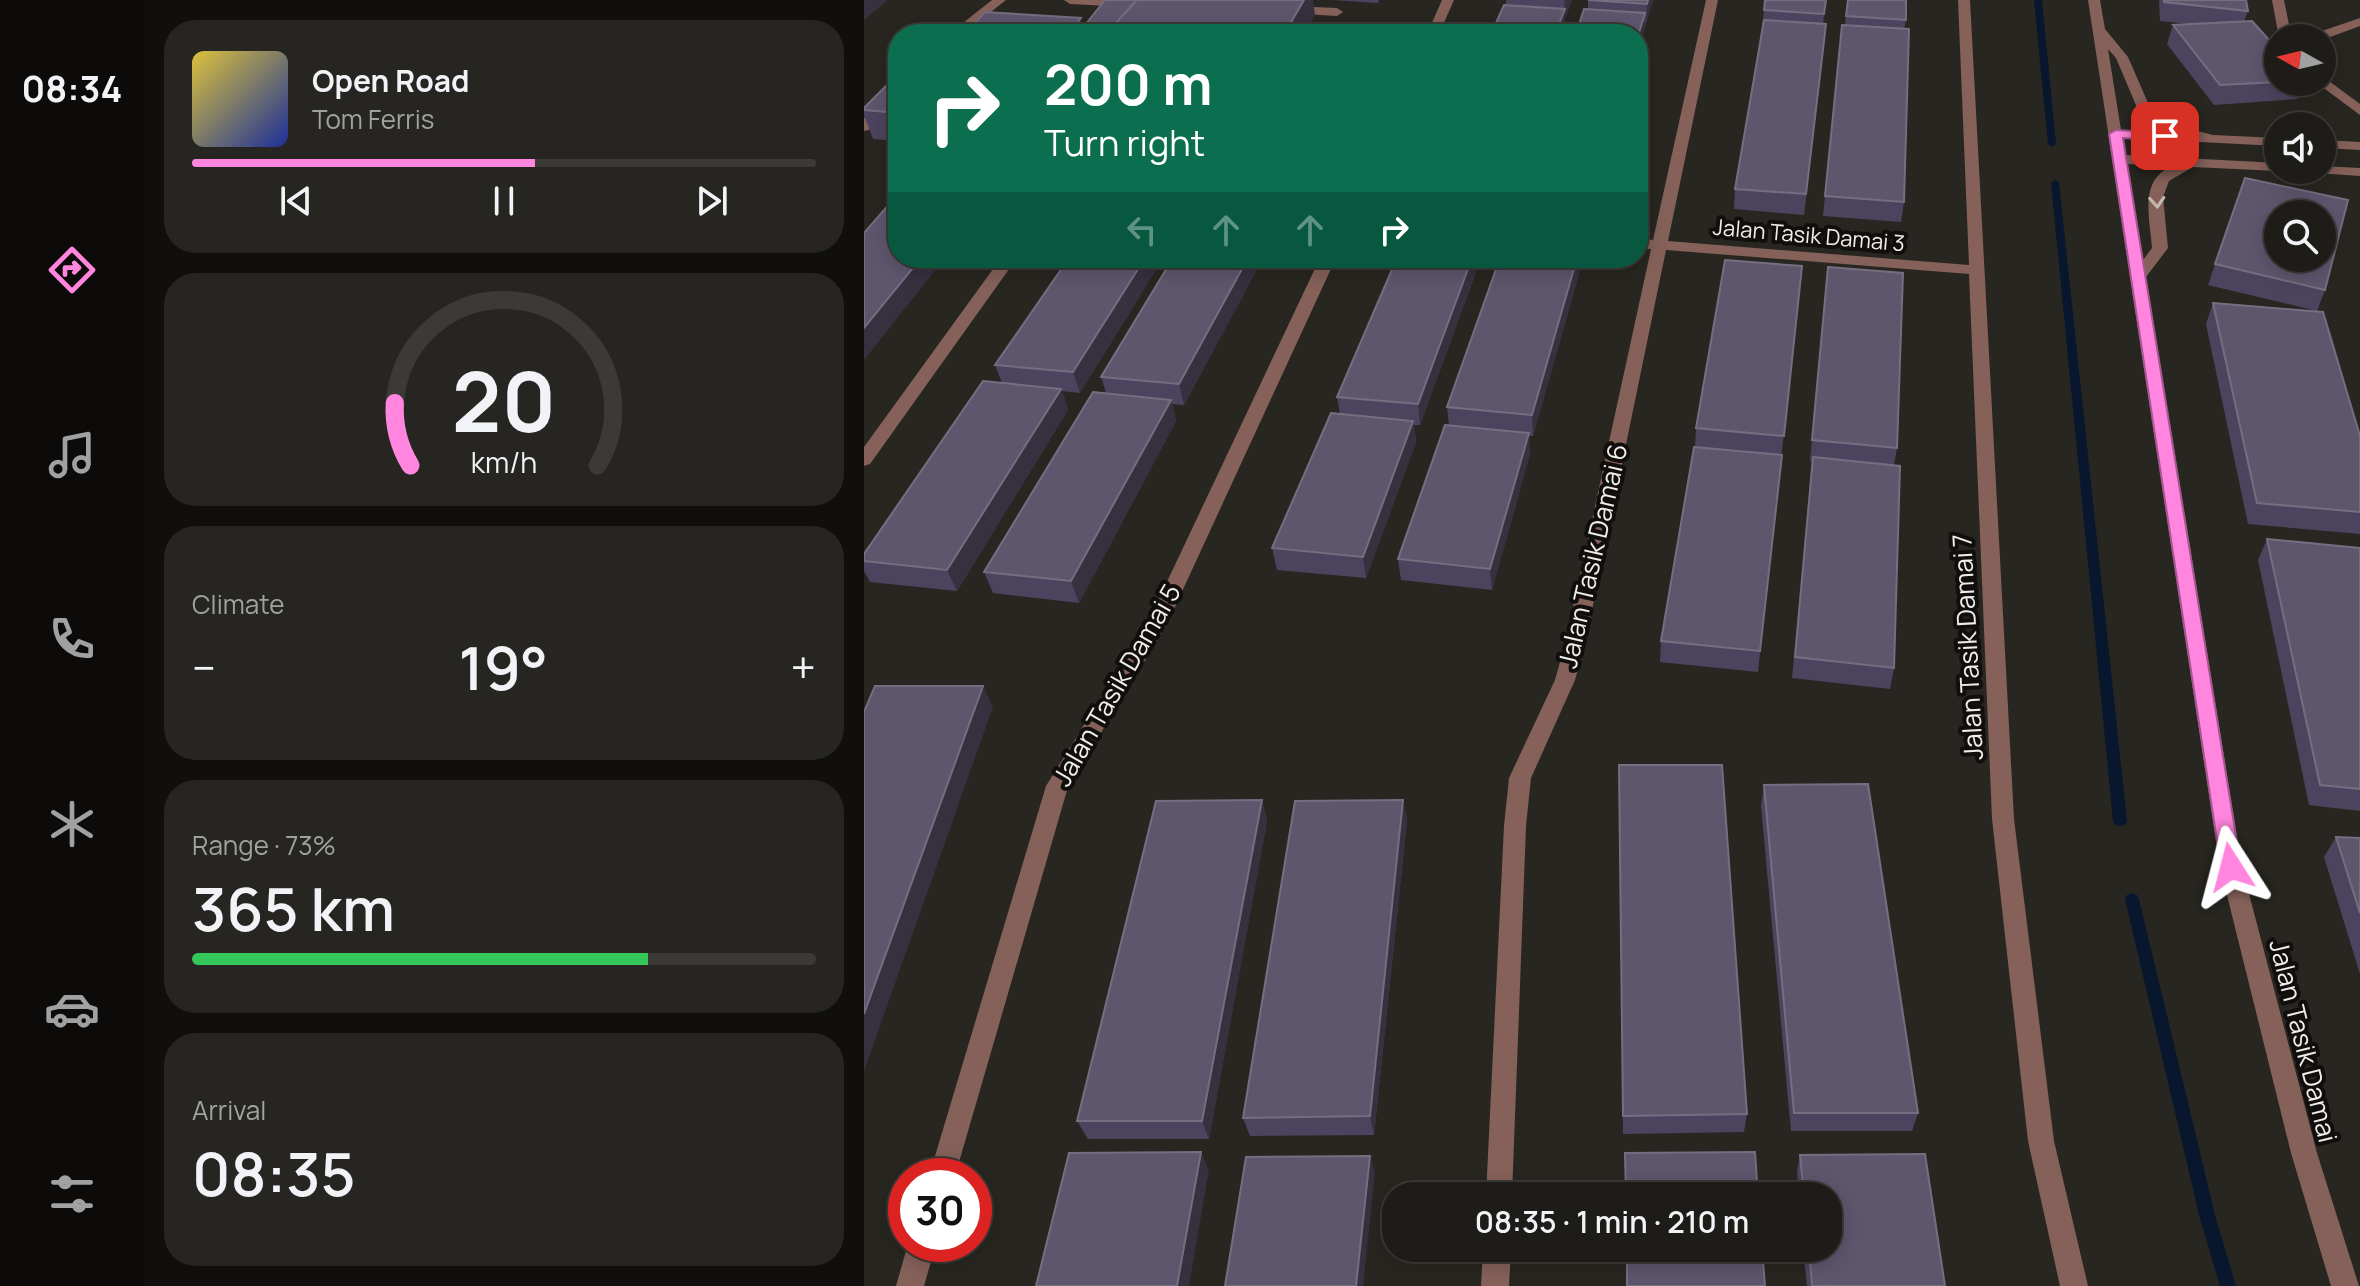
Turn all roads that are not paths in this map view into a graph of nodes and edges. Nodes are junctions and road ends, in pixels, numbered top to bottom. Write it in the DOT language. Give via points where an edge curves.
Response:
graph roads {
  1 [pos="1000,0"];
  2 [pos="1070,0"];
  3 [pos="1448,0"];
  4 [pos="1712,0"];
  5 [pos="1964,0"];
  6 [pos="2094,0"];
  7 [pos="2278,0"];
  8 [pos="1143,4"];
  9 [pos="1277,9"];
  10 [pos="1337,12"];
  11 [pos="2360,22"];
  12 [pos="968,24"];
  13 [pos="1437,24"];
  14 [pos="2284,24"];
  15 [pos="2099,30"];
  16 [pos="2336,30"];
  17 [pos="2336,91"];
  18 [pos="888,99"];
  19 [pos="2360,111"];
  20 [pos="864,127"];
  21 [pos="2116,134"];
  22 [pos="2214,139"];
  23 [pos="2264,141"];
  24 [pos="2336,145"];
  25 [pos="2360,148"];
  26 [pos="2119,159"];
  27 [pos="2210,163"];
  28 [pos="2360,165"];
  29 [pos="2264,166"];
  30 [pos="2336,171"];
  31 [pos="2360,172"];
  32 [pos="1648,244"];
  33 [pos="1660,245"];
  34 [pos="1002,268"];
  35 [pos="1323,268"];
  36 [pos="1976,270"];
  37 [pos="2139,275"];
  38 [pos="864,460"];
  39 [pos="947,1158"];
  40 [pos="1500,1182"];
  41 [pos="917,1262"];
  42 [pos="1496,1262"];
  43 [pos="910,1286"];
  44 [pos="1495,1286"];
  45 [pos="2074,1286"];
  46 [pos="2345,1286"];
  1 -- 12 [label="street"];
  2 -- 8 [label="street"];
  3 -- 13 [label="street"];
  4 -- 33 [label="street, Jalan Tasik Damai 6"];
  5 -- 36 [label="street, Jalan Tasik Damai 7"];
  6 -- 15 [label="street, Jalan Tasik Damai"];
  7 -- 14 [label="street"];
  9 -- 10 [label="street"];
  11 -- 16 [label="street"];
  15 -- 21 [label="street, Jalan Tasik Damai"];
  15 -- 22 [label="street" via="2122,57 2146,114 2173,129"];
  17 -- 19 [label="street"];
  18 -- 20 [label="street"];
  21 -- 22 [label="street"];
  21 -- 26 [label="street, Jalan Tasik Damai"];
  22 -- 23 [label="street"];
  24 -- 25 [label="street"];
  25 -- 28 [label="street"];
  26 -- 27 [label="street"];
  26 -- 37 [label="street, Jalan Tasik Damai"];
  27 -- 29 [label="street"];
  27 -- 37 [label="street, one-way" via="2169,170 2159,179 2155,193 2160,248"];
  30 -- 31 [label="street"];
  32 -- 33 [label="street, Jalan Tasik Damai 3"];
  33 -- 36 [label="street, Jalan Tasik Damai 3"];
  33 -- 40 [label="street, Jalan Tasik Damai 6" via="1575,644 1565,680 1520,778"];
  34 -- 38 [label="street"];
  35 -- 39 [label="street, Jalan Tasik Damai 5" via="1157,624 1057,786"];
  36 -- 45 [label="street, Jalan Tasik Damai 7" via="2003,819 2041,1141"];
  37 -- 46 [label="street, Jalan Tasik Damai" via="2231,867 2304,1153"];
  41 -- 43 [label="street"];
  42 -- 44 [label="street"];
}
